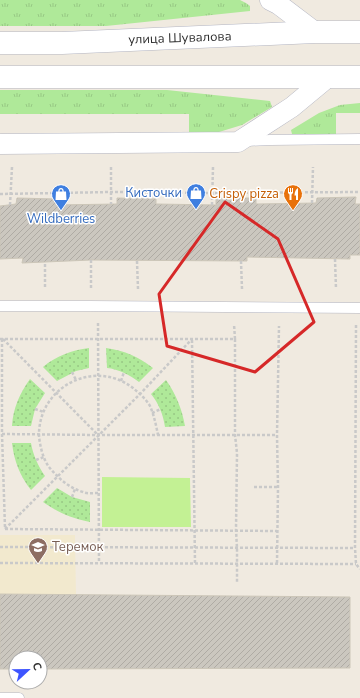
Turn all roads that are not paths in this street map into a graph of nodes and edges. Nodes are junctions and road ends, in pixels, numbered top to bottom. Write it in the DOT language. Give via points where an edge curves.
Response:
graph roads {
  1 [pos="270,0"];
  2 [pos="315,32"];
  3 [pos="360,32"];
  4 [pos="0,43"];
  5 [pos="0,77"];
  6 [pos="327,78"];
  7 [pos="360,78"];
  8 [pos="360,139"];
  9 [pos="238,142"];
  10 [pos="0,144"];
  11 [pos="0,306"];
  12 [pos="358,308"];
  13 [pos="0,698"];
  14 [pos="19,698"];
  1 -- 2 [label="street"];
  2 -- 3 [label="street, улица Шувалова"];
  2 -- 4 [label="street, улица Шувалова" via="62,43"];
  5 -- 6 [label="street"];
  6 -- 7 [label="street"];
  6 -- 9 [label="street" via="292,108"];
  8 -- 9 [label="lane"];
  9 -- 10 [label="street"];
  11 -- 12 [label="lane"];
  13 -- 14 [label="lane"];
}
